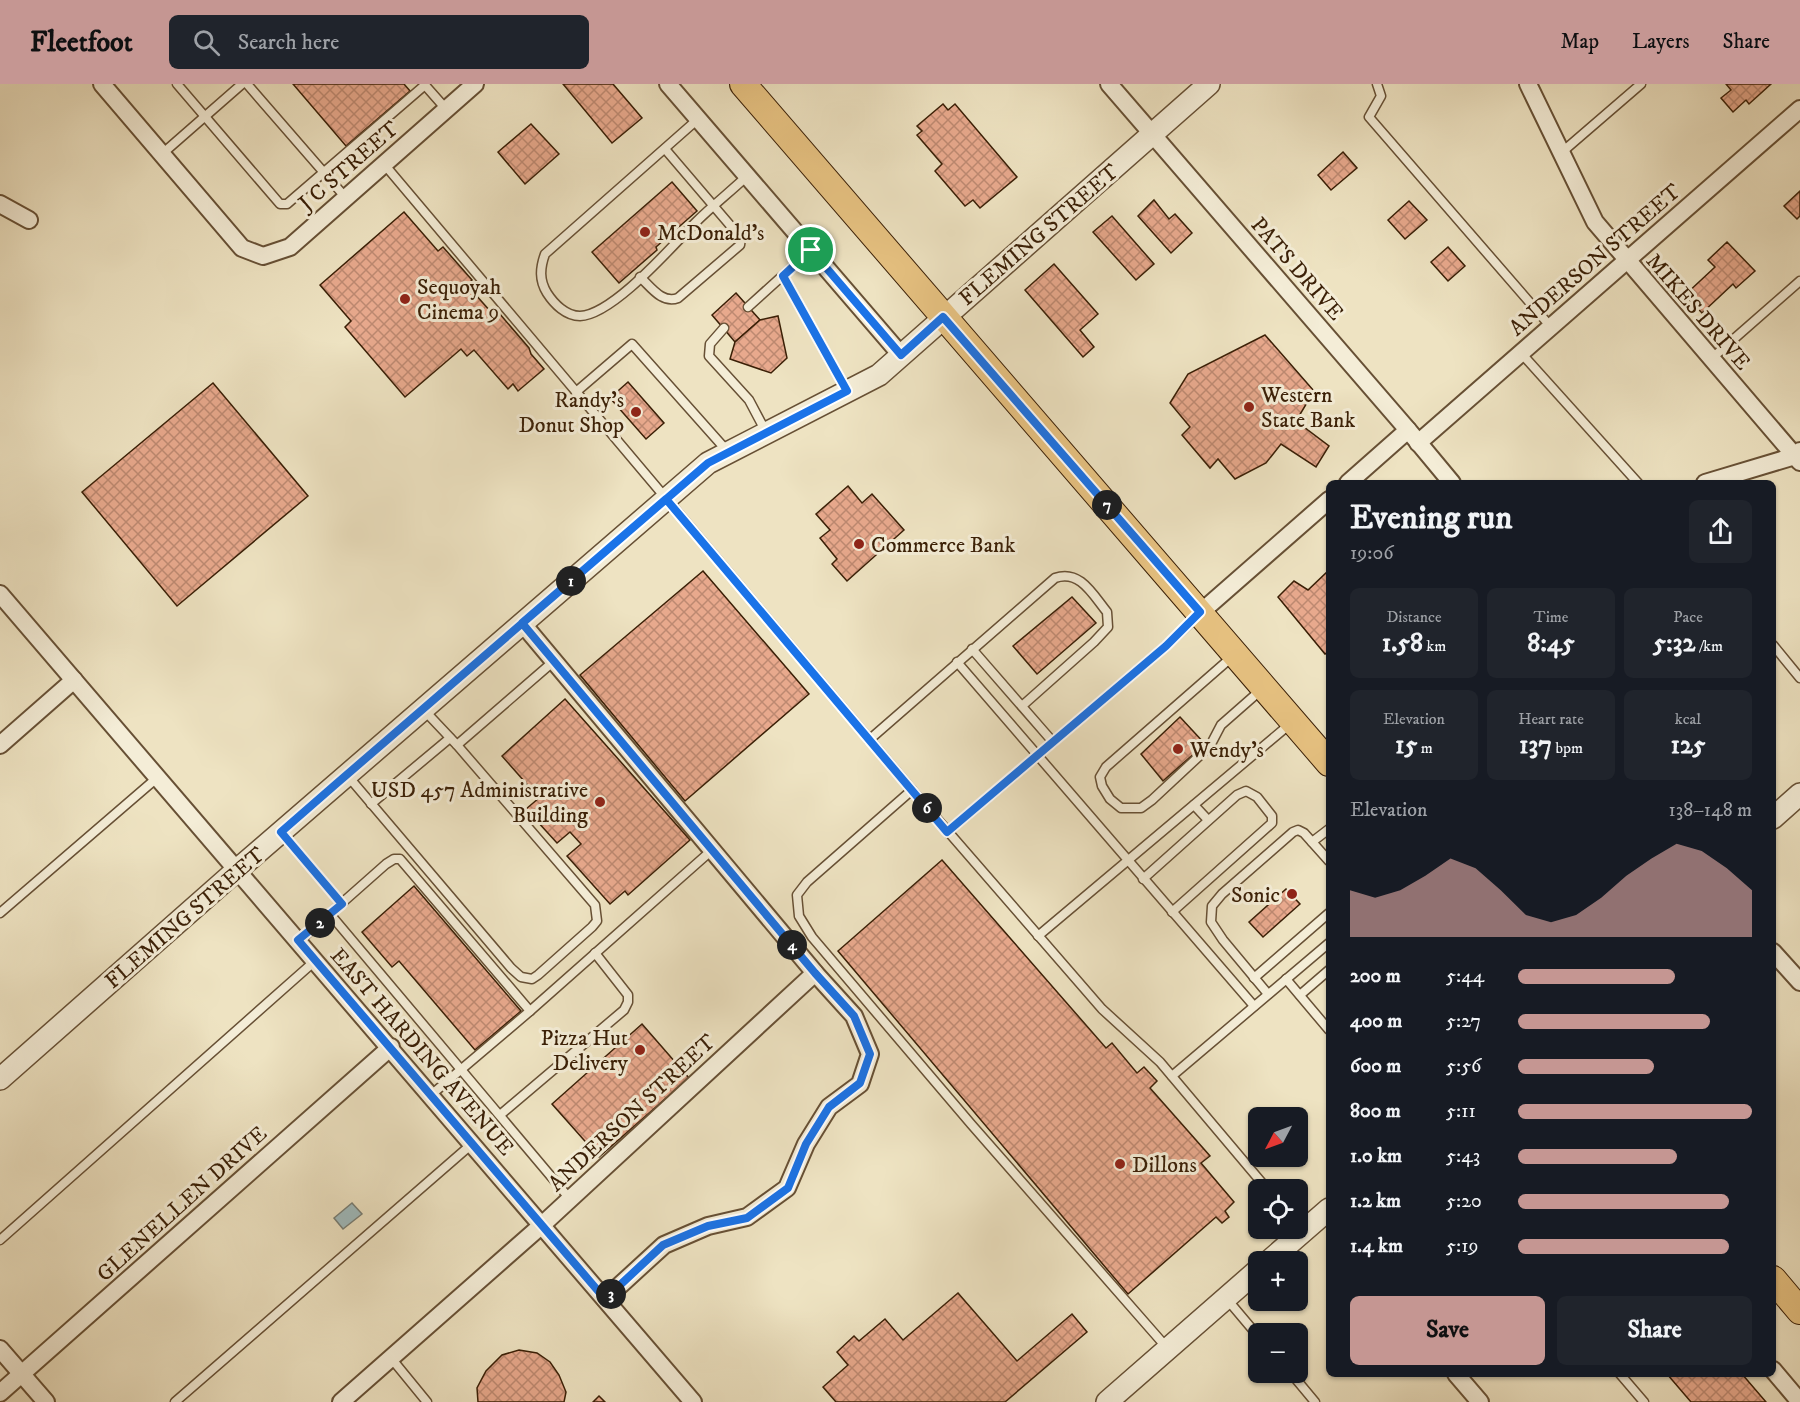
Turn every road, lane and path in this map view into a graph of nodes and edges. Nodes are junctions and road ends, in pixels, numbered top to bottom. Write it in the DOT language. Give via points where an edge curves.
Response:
graph roads {
  1 [pos="102,84"];
  2 [pos="177,84"];
  3 [pos="242,84"];
  4 [pos="248,84"];
  5 [pos="425,84"];
  6 [pos="475,84"];
  7 [pos="668,84"];
  8 [pos="743,84"];
  9 [pos="1109,84"];
  10 [pos="1209,84"];
  11 [pos="1377,84"];
  12 [pos="1528,84"];
  13 [pos="1641,84"];
  14 [pos="446,109"];
  15 [pos="1800,109"];
  16 [pos="205,116"];
  17 [pos="698,119"];
  18 [pos="1152,134"];
  19 [pos="665,148"];
  20 [pos="162,153"];
  21 [pos="1561,153"];
  22 [pos="384,164"];
  23 [pos="324,172"];
  24 [pos="747,176"];
  25 [pos="346,198"];
  26 [pos="0,204"];
  27 [pos="714,206"];
  28 [pos="29,220"];
  29 [pos="811,250"];
  30 [pos="1626,261"];
  31 [pos="783,276"];
  32 [pos="640,277"];
  33 [pos="1800,281"];
  34 [pos="748,307"];
  35 [pos="943,317"];
  36 [pos="1551,327"];
  37 [pos="724,328"];
  38 [pos="1521,353"];
  39 [pos="901,355"];
  40 [pos="1711,359"];
  41 [pos="847,391"];
  42 [pos="576,392"];
  43 [pos="766,433"];
  44 [pos="1413,436"];
  45 [pos="728,452"];
  46 [pos="1798,456"];
  47 [pos="1352,480"];
  48 [pos="1450,480"];
  49 [pos="1635,480"];
  50 [pos="1715,480"];
  51 [pos="666,499"];
  52 [pos="1326,503"];
  53 [pos="0,594"];
  54 [pos="1200,612"];
  55 [pos="522,623"];
  56 [pos="972,649"];
  57 [pos="1776,649"];
  58 [pos="1236,654"];
  59 [pos="554,661"];
  60 [pos="957,662"];
  61 [pos="1800,678"];
  62 [pos="74,680"];
  63 [pos="1264,687"];
  64 [pos="1022,706"];
  65 [pos="423,709"];
  66 [pos="1293,721"];
  67 [pos="450,738"];
  68 [pos="869,740"];
  69 [pos="1053,742"];
  70 [pos="0,745"];
  71 [pos="457,745"];
  72 [pos="1037,755"];
  73 [pos="1326,760"];
  74 [pos="347,775"];
  75 [pos="158,777"];
  76 [pos="912,790"];
  77 [pos="1800,794"];
  78 [pos="371,804"];
  79 [pos="1194,804"];
  80 [pos="1776,815"];
  81 [pos="1209,820"];
  82 [pos="1326,831"];
  83 [pos="281,832"];
  84 [pos="947,832"];
  85 [pos="1312,842"];
  86 [pos="712,850"];
  87 [pos="1326,858"];
  88 [pos="1128,861"];
  89 [pos="237,870"];
  90 [pos="1143,879"];
  91 [pos="342,904"];
  92 [pos="1172,912"];
  93 [pos="0,913"];
  94 [pos="330,914"];
  95 [pos="1326,916"];
  96 [pos="1038,936"];
  97 [pos="298,940"];
  98 [pos="1326,946"];
  99 [pos="595,953"];
  100 [pos="1776,955"];
  101 [pos="316,960"];
  102 [pos="815,973"];
  103 [pos="1326,973"];
  104 [pos="1254,978"];
  105 [pos="1287,979"];
  106 [pos="1800,982"];
  107 [pos="1268,994"];
  108 [pos="1300,995"];
  109 [pos="1254,1006"];
  110 [pos="530,1011"];
  111 [pos="1326,1026"];
  112 [pos="391,1047"];
  113 [pos="461,1069"];
  114 [pos="1172,1076"];
  115 [pos="0,1079"];
  116 [pos="431,1095"];
  117 [pos="500,1115"];
  118 [pos="472,1143"];
  119 [pos="1259,1179"];
  120 [pos="570,1199"];
  121 [pos="1326,1217"];
  122 [pos="542,1225"];
  123 [pos="1308,1225"];
  124 [pos="1290,1239"];
  125 [pos="0,1240"];
  126 [pos="1278,1251"];
  127 [pos="1248,1279"];
  128 [pos="1776,1283"];
  129 [pos="1226,1298"];
  130 [pos="605,1299"];
  131 [pos="1800,1311"];
  132 [pos="1248,1324"];
  133 [pos="0,1349"];
  134 [pos="1168,1349"];
  135 [pos="391,1358"];
  136 [pos="21,1374"];
  137 [pos="1776,1374"];
  138 [pos="1459,1377"];
  139 [pos="1623,1377"];
  140 [pos="1299,1383"];
  141 [pos="0,1393"];
  142 [pos="45,1402"];
  143 [pos="175,1402"];
  144 [pos="341,1402"];
  145 [pos="427,1402"];
  146 [pos="693,1402"];
  147 [pos="1107,1402"];
  148 [pos="1315,1402"];
  149 [pos="1480,1402"];
  150 [pos="1644,1402"];
  151 [pos="1800,1402"];
  1 -- 20 [label="street"];
  2 -- 16 [label="lane"];
  3 -- 16 [label="lane"];
  4 -- 23 [label="lane"];
  5 -- 14 [label="lane"];
  5 -- 23 [label="lane"];
  6 -- 14 [label="street, J C STREET"];
  7 -- 17 [label="street"];
  8 -- 35 [label="main road"];
  9 -- 18 [label="street, PATS DRIVE"];
  10 -- 18 [label="street, FLEMING STREET"];
  11 -- 36 [label="lane" via="1381,96 1369,117"];
  12 -- 21 [label="street, MIKES DRIVE"];
  13 -- 21 [label="lane"];
  14 -- 22 [label="street, J C STREET"];
  15 -- 30 [label="street, ANDERSON STREET"];
  16 -- 20 [label="lane"];
  16 -- 23 [label="lane" via="280,204 287,204"];
  17 -- 19 [label="lane"];
  17 -- 24 [label="street"];
  18 -- 35 [label="street, FLEMING STREET"];
  18 -- 44 [label="street, PATS DRIVE"];
  19 -- 27 [label="lane"];
  19 -- 32 [label="lane" via="545,254 541,266 541,280 548,294 562,310 579,316 611,304"];
  20 -- 25 [label="street, J C STREET" via="242,248 263,256 290,247"];
  21 -- 30 [label="street, MIKES DRIVE" via="1595,222"];
  22 -- 25 [label="street, J C STREET"];
  22 -- 42 [label="lane"];
  23 -- 25 [label="lane"];
  24 -- 27 [label="lane"];
  24 -- 29 [label="street"];
  26 -- 28 [label="street"];
  27 -- 32 [label="lane"];
  27 -- 32 [label="lane" via="741,238 740,245 670,301"];
  29 -- 31 [label="lane"];
  29 -- 39 [label="street"];
  30 -- 36 [label="street, ANDERSON STREET"];
  30 -- 40 [label="street, MIKES DRIVE"];
  31 -- 34 [label="lane"];
  31 -- 41 [label="lane"];
  33 -- 40 [label="lane"];
  35 -- 39 [label="street, FLEMING STREET"];
  35 -- 54 [label="main road"];
  36 -- 38 [label="street, ANDERSON STREET"];
  37 -- 43 [label="lane" via="710,344 710,356 749,400"];
  38 -- 44 [label="street, ANDERSON STREET"];
  38 -- 49 [label="lane"];
  39 -- 41 [label="street, FLEMING STREET" via="879,375"];
  40 -- 46 [label="street, MIKES DRIVE"];
  41 -- 43 [label="street, FLEMING STREET"];
  42 -- 45 [label="lane" via="632,344"];
  42 -- 51 [label="lane"];
  43 -- 45 [label="street, FLEMING STREET"];
  44 -- 47 [label="street, ANDERSON STREET"];
  44 -- 48 [label="street, PATS DRIVE"];
  45 -- 51 [label="street, FLEMING STREET" via="708,463"];
  46 -- 50 [label="street"];
  51 -- 55 [label="street, FLEMING STREET"];
  51 -- 68 [label="lane"];
  52 -- 54 [label="street"];
  53 -- 62 [label="street, EAST HARDING AVENUE"];
  54 -- 58 [label="main road"];
  54 -- 69 [label="lane"];
  55 -- 59 [label="street"];
  55 -- 65 [label="street, FLEMING STREET"];
  56 -- 60 [label="lane"];
  56 -- 64 [label="lane"];
  56 -- 64 [label="lane" via="1056,578 1065,574 1078,578 1107,612 1108,627"];
  57 -- 61 [label="lane"];
  58 -- 63 [label="main road"];
  58 -- 63 [label="lane" via="1106,766 1100,777 1110,799 1121,808 1141,808 1210,746 1221,725"];
  59 -- 71 [label="lane"];
  59 -- 86 [label="street"];
  60 -- 68 [label="lane"];
  60 -- 72 [label="lane"];
  62 -- 70 [label="street"];
  62 -- 75 [label="street, EAST HARDING AVENUE"];
  63 -- 66 [label="main road"];
  64 -- 69 [label="lane"];
  65 -- 67 [label="lane"];
  65 -- 74 [label="street, FLEMING STREET"];
  66 -- 73 [label="main road"];
  66 -- 79 [label="lane"];
  67 -- 71 [label="lane"];
  67 -- 78 [label="lane"];
  68 -- 76 [label="lane"];
  69 -- 72 [label="lane"];
  71 -- 78 [label="lane" via="595,905 597,921 538,975 532,979 521,977 511,968"];
  72 -- 84 [label="lane"];
  72 -- 88 [label="lane"];
  74 -- 78 [label="lane"];
  74 -- 83 [label="street, FLEMING STREET"];
  75 -- 89 [label="street, EAST HARDING AVENUE"];
  75 -- 93 [label="lane"];
  76 -- 84 [label="lane"];
  76 -- 134 [label="lane" via="807,882 796,895 799,916 812,937 971,1124"];
  77 -- 80 [label="street"];
  79 -- 81 [label="lane"];
  79 -- 88 [label="lane"];
  81 -- 90 [label="lane"];
  81 -- 92 [label="lane" via="1246,791 1257,797 1272,816 1272,823 1264,832"];
  82 -- 85 [label="lane"];
  83 -- 89 [label="street, FLEMING STREET"];
  83 -- 91 [label="lane"];
  84 -- 96 [label="lane"];
  85 -- 87 [label="lane"];
  85 -- 104 [label="lane" via="1304,833 1293,832 1212,906 1211,922"];
  86 -- 99 [label="lane"];
  86 -- 102 [label="street"];
  88 -- 90 [label="lane"];
  88 -- 96 [label="lane"];
  89 -- 97 [label="street, EAST HARDING AVENUE"];
  89 -- 115 [label="street, FLEMING STREET"];
  90 -- 92 [label="lane"];
  91 -- 94 [label="lane"];
  91 -- 110 [label="lane" via="386,864 400,860"];
  92 -- 109 [label="lane"];
  94 -- 97 [label="lane"];
  94 -- 113 [label="lane"];
  95 -- 104 [label="lane"];
  96 -- 114 [label="lane" via="1102,1009"];
  97 -- 101 [label="street, EAST HARDING AVENUE"];
  98 -- 105 [label="lane"];
  99 -- 110 [label="lane"];
  99 -- 117 [label="lane" via="628,995 624,1010"];
  100 -- 106 [label="street"];
  101 -- 112 [label="street, EAST HARDING AVENUE"];
  101 -- 125 [label="lane"];
  102 -- 120 [label="street, ANDERSON STREET"];
  102 -- 130 [label="street" via="854,1016 870,1054 860,1083 829,1107 806,1144 788,1188 747,1218 708,1226 663,1245"];
  103 -- 108 [label="lane"];
  104 -- 107 [label="lane"];
  105 -- 107 [label="lane"];
  105 -- 108 [label="lane"];
  107 -- 109 [label="lane"];
  108 -- 111 [label="lane"];
  109 -- 114 [label="lane"];
  110 -- 113 [label="lane"];
  112 -- 116 [label="street, EAST HARDING AVENUE"];
  112 -- 136 [label="street, GLENELLEN DRIVE"];
  113 -- 116 [label="lane"];
  113 -- 117 [label="lane"];
  114 -- 119 [label="lane"];
  116 -- 118 [label="street, EAST HARDING AVENUE"];
  117 -- 120 [label="lane"];
  118 -- 122 [label="street, EAST HARDING AVENUE"];
  118 -- 143 [label="lane"];
  120 -- 122 [label="street, ANDERSON STREET"];
  121 -- 123 [label="street"];
  122 -- 130 [label="street, EAST HARDING AVENUE"];
  122 -- 135 [label="street, ANDERSON STREET"];
  124 -- 126 [label="street"];
  127 -- 129 [label="street"];
  128 -- 131 [label="main road"];
  129 -- 132 [label="lane"];
  129 -- 134 [label="street"];
  130 -- 146 [label="street, EAST HARDING AVENUE"];
  133 -- 136 [label="street"];
  134 -- 147 [label="street"];
  135 -- 144 [label="street, ANDERSON STREET"];
  135 -- 145 [label="lane"];
  136 -- 141 [label="street, GLENELLEN DRIVE"];
  136 -- 142 [label="street"];
  137 -- 151 [label="street"];
  138 -- 149 [label="street"];
  139 -- 150 [label="lane"];
  140 -- 148 [label="lane"];
}
